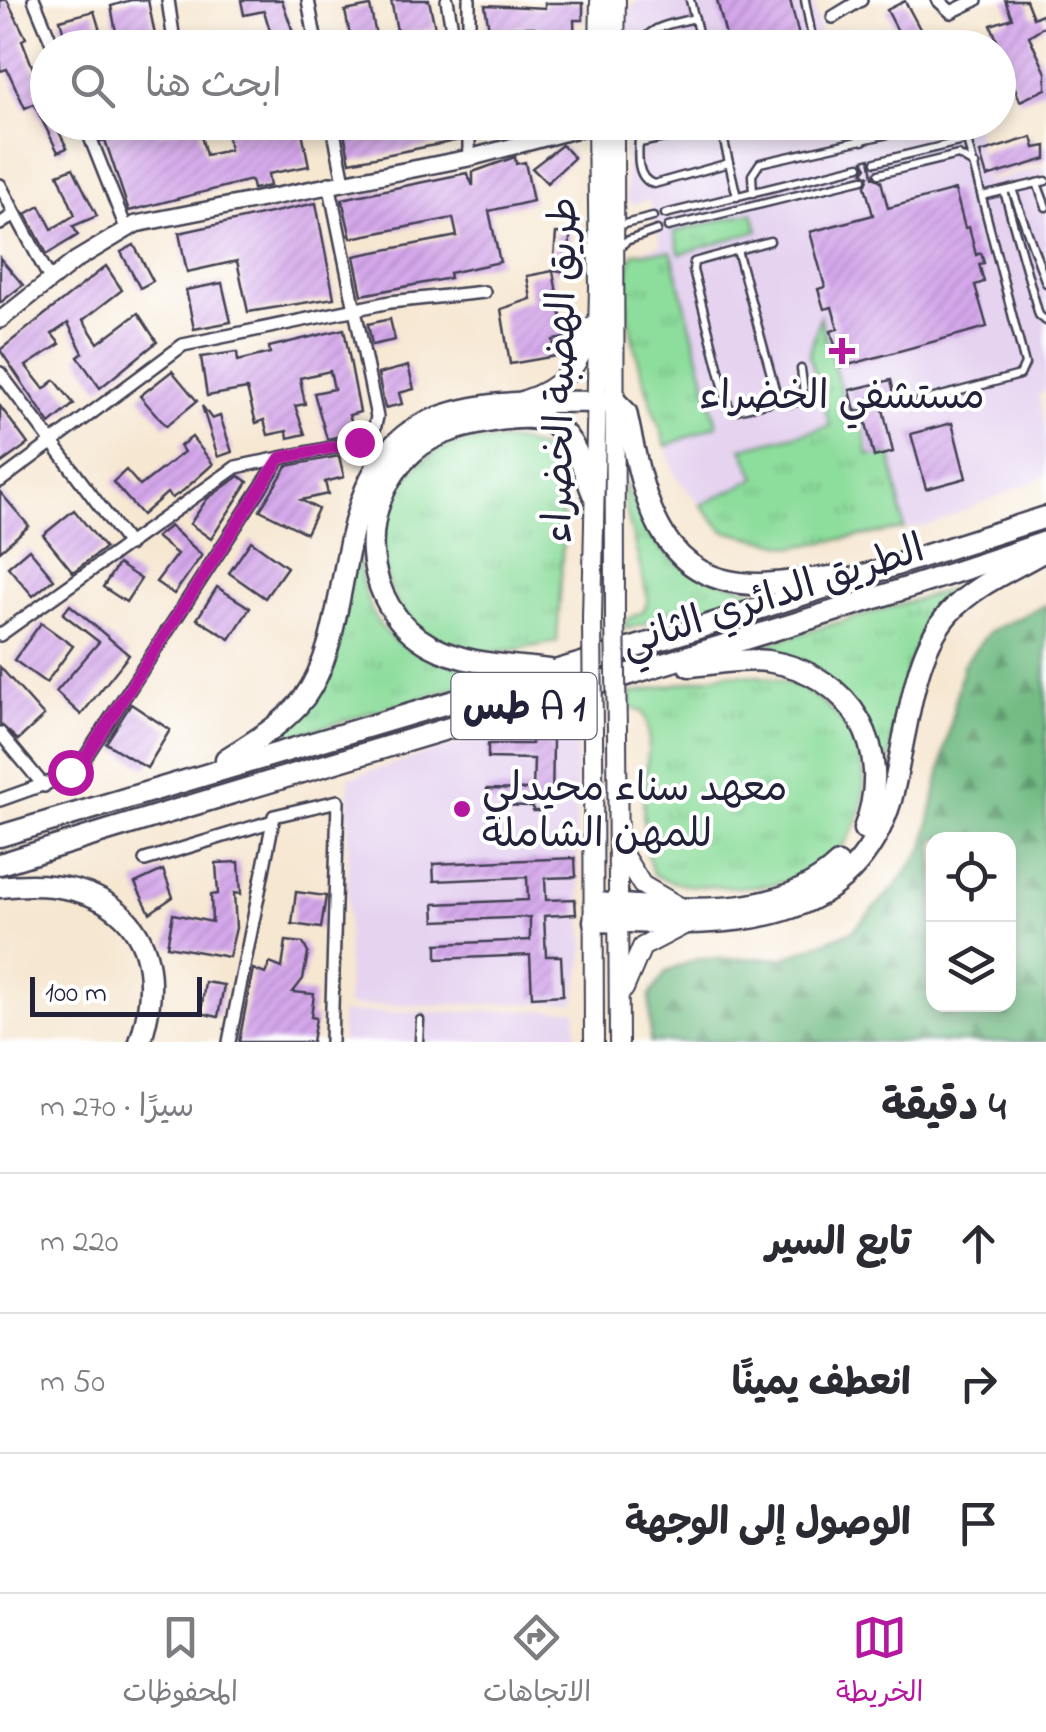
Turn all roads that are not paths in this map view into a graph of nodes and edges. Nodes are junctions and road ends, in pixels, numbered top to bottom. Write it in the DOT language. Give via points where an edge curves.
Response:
graph roads {
  1 [pos="34,0"];
  2 [pos="168,0"];
  3 [pos="308,0"];
  4 [pos="447,0"];
  5 [pos="469,0"];
  6 [pos="600,0"];
  7 [pos="616,0"];
  8 [pos="690,0"];
  9 [pos="804,0"];
  10 [pos="861,0"];
  11 [pos="938,0"];
  12 [pos="976,0"];
  13 [pos="833,16"];
  14 [pos="694,18"];
  15 [pos="46,30"];
  16 [pos="173,30"];
  17 [pos="314,30"];
  18 [pos="452,30"];
  19 [pos="468,30"];
  20 [pos="599,30"];
  21 [pos="615,30"];
  22 [pos="653,30"];
  23 [pos="697,30"];
  24 [pos="810,30"];
  25 [pos="91,140"];
  26 [pos="334,140"];
  27 [pos="469,140"];
  28 [pos="537,140"];
  29 [pos="603,140"];
  30 [pos="653,140"];
  31 [pos="724,140"];
  32 [pos="867,140"];
  33 [pos="967,140"];
  34 [pos="863,141"];
  35 [pos="640,143"];
  36 [pos="469,158"];
  37 [pos="876,162"];
  38 [pos="729,163"];
  39 [pos="860,166"];
  40 [pos="976,166"];
  41 [pos="879,174"];
  42 [pos="863,178"];
  43 [pos="1046,181"];
  44 [pos="337,182"];
  45 [pos="1037,183"];
  46 [pos="0,185"];
  47 [pos="1008,190"];
  48 [pos="753,193"];
  49 [pos="982,196"];
  50 [pos="737,197"];
  51 [pos="1046,207"];
  52 [pos="15,214"];
  53 [pos="664,214"];
  54 [pos="654,217"];
  55 [pos="0,224"];
  56 [pos="668,227"];
  57 [pos="126,228"];
  58 [pos="606,230"];
  59 [pos="657,230"];
  60 [pos="770,241"];
  61 [pos="737,250"];
  62 [pos="606,259"];
  63 [pos="51,281"];
  64 [pos="1046,283"];
  65 [pos="484,292"];
  66 [pos="354,310"];
  67 [pos="0,320"];
  68 [pos="1046,321"];
  69 [pos="800,369"];
  70 [pos="0,373"];
  71 [pos="778,400"];
  72 [pos="605,401"];
  73 [pos="919,402"];
  74 [pos="515,403"];
  75 [pos="51,444"];
  76 [pos="280,458"];
  77 [pos="0,481"];
  78 [pos="593,494"];
  79 [pos="1046,516"];
  80 [pos="1046,542"];
  81 [pos="129,545"];
  82 [pos="1046,550"];
  83 [pos="873,573"];
  84 [pos="0,635"];
  85 [pos="556,671"];
  86 [pos="648,671"];
  87 [pos="0,733"];
  88 [pos="204,772"];
  89 [pos="44,786"];
  90 [pos="0,800"];
  91 [pos="273,821"];
  92 [pos="0,836"];
  93 [pos="619,847"];
  94 [pos="145,860"];
  95 [pos="0,864"];
  96 [pos="0,887"];
  97 [pos="595,912"];
  98 [pos="618,913"];
  99 [pos="686,915"];
  100 [pos="619,1009"];
  101 [pos="420,1020"];
  102 [pos="140,1042"];
  103 [pos="229,1042"];
  104 [pos="331,1042"];
  105 [pos="419,1042"];
  106 [pos="594,1042"];
  107 [pos="619,1042"];
  1 -- 15 [label="street"];
  2 -- 16 [label="street"];
  3 -- 17 [label="street"];
  4 -- 18 [label="street"];
  5 -- 19 [label="street"];
  6 -- 20 [label="main road"];
  7 -- 21 [label="main road"];
  8 -- 14 [label="lane"];
  9 -- 24 [label="lane"];
  10 -- 13 [label="street"];
  11 -- 12 [label="street" via="954,12"];
  14 -- 22 [label="lane"];
  14 -- 23 [label="lane"];
  25 -- 57 [label="street"];
  26 -- 44 [label="street"];
  27 -- 36 [label="street"];
  28 -- 36 [label="street"];
  29 -- 58 [label="main road, طريق الهضبة الخضراء"];
  30 -- 35 [label="lane"];
  31 -- 38 [label="lane"];
  32 -- 34 [label="lane"];
  33 -- 37 [label="lane"];
  33 -- 40 [label="lane"];
  34 -- 48 [label="lane" via="760,162"];
  35 -- 38 [label="lane" via="640,173 654,184"];
  36 -- 44 [label="street"];
  38 -- 50 [label="lane"];
  39 -- 48 [label="lane"];
  40 -- 41 [label="lane" via="958,155"];
  40 -- 49 [label="lane"];
  42 -- 56 [label="lane"];
  43 -- 45 [label="lane"];
  44 -- 57 [label="street"];
  44 -- 66 [label="street"];
  45 -- 47 [label="lane"];
  45 -- 51 [label="lane"];
  46 -- 52 [label="street"];
  47 -- 49 [label="lane"];
  47 -- 64 [label="lane"];
  47 -- 68 [label="lane" via="1039,315"];
  48 -- 50 [label="lane"];
  49 -- 73 [label="lane" via="1025,364 1020,374"];
  50 -- 53 [label="lane"];
  52 -- 55 [label="street"];
  52 -- 63 [label="street"];
  54 -- 58 [label="lane"];
  57 -- 63 [label="street"];
  58 -- 62 [label="main road, طريق الهضبة الخضراء"];
  59 -- 62 [label="lane" via="626,241"];
  60 -- 61 [label="lane"];
  61 -- 71 [label="lane"];
  61 -- 71 [label="lane" via="694,262 693,270 728,406 744,411"];
  62 -- 72 [label="main road, طريق الهضبة الخضراء"];
  62 -- 74 [label="main road" via="575,365 551,388"];
  63 -- 67 [label="street"];
  65 -- 66 [label="street"];
  66 -- 75 [label="street" via="177,348"];
  66 -- 76 [label="street" via="375,430 359,442"];
  69 -- 71 [label="lane" via="804,400"];
  70 -- 75 [label="street"];
  72 -- 74 [label="highway"];
  72 -- 78 [label="main road, طريق الهضبة الخضراء"];
  72 -- 83 [label="highway" via="626,412 648,509 692,563 731,581 759,584"];
  72 -- 93 [label="main road, طريق الهضبة الخضراء, bridge"];
  74 -- 88 [label="highway" via="433,420 390,451 353,530 317,676 269,731"];
  75 -- 77 [label="street"];
  75 -- 81 [label="street"];
  76 -- 81 [label="street" via="225,472"];
  76 -- 89 [label="street" via="86,756"];
  78 -- 85 [label="highway" via="558,428 534,418 506,419 446,432 416,448 385,489 374,520 379,585 414,634 458,656"];
  78 -- 97 [label="main road, طريق الهضبة الخضراء, bridge"];
  79 -- 83 [label="highway, الطريق الدائري الثاني / طس A 1"];
  80 -- 86 [label="highway, الطريق الدائري الثاني / طس A 1"];
  81 -- 84 [label="street"];
  82 -- 99 [label="highway" via="974,591 948,614 917,677 890,802 851,871 825,894 764,917"];
  83 -- 85 [label="highway, الطريق الدائري الثاني / طس A 1"];
  85 -- 88 [label="highway, الطريق الدائري الثاني / طس A 1"];
  86 -- 95 [label="highway, الطريق الدائري الثاني / طس A 1"];
  86 -- 99 [label="highway" via="763,660 798,668 850,708 867,732 875,762 877,785 861,835 822,879 761,904"];
  87 -- 89 [label="street"];
  88 -- 92 [label="highway, الطريق الدائري الثاني"];
  89 -- 90 [label="street"];
  91 -- 94 [label="street"];
  91 -- 103 [label="street"];
  91 -- 104 [label="street" via="338,801"];
  93 -- 98 [label="main road, طريق الهضبة الخضراء"];
  93 -- 99 [label="main road" via="642,885"];
  96 -- 102 [label="highway" via="69,886 104,900 124,918 138,936 150,976"];
  97 -- 98 [label="highway"];
  97 -- 106 [label="main road, طريق الهضبة الخضراء"];
  98 -- 99 [label="highway"];
  98 -- 100 [label="main road, طريق الهضبة الخضراء"];
  99 -- 100 [label="main road" via="642,946"];
  100 -- 107 [label="main road, طريق الهضبة الخضراء"];
  101 -- 105 [label="lane"];
}
